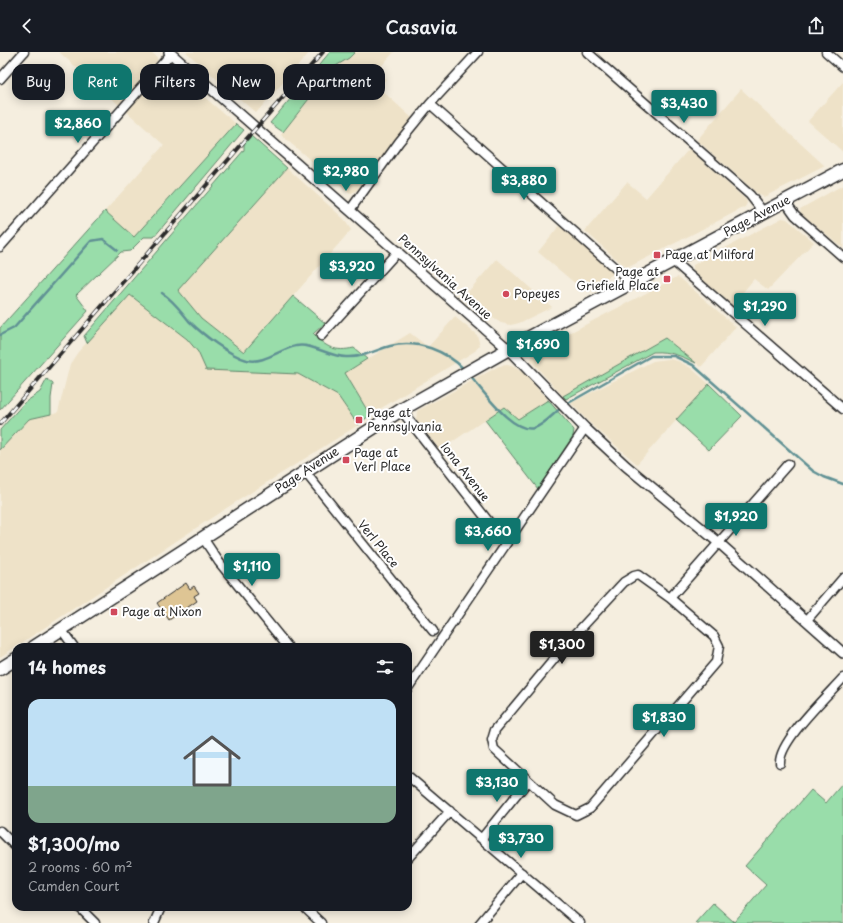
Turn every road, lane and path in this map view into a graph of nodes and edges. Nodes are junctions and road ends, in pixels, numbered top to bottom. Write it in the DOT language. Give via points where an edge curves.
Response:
graph roads {
  1 [pos="24,52"];
  2 [pos="478,52"];
  3 [pos="587,52"];
  4 [pos="826,52"];
  5 [pos="170,53"];
  6 [pos="843,67"];
  7 [pos="0,79"];
  8 [pos="430,104"];
  9 [pos="843,170"];
  10 [pos="785,201"];
  11 [pos="350,210"];
  12 [pos="764,212"];
  13 [pos="0,247"];
  14 [pos="398,251"];
  15 [pos="843,257"];
  16 [pos="674,261"];
  17 [pos="632,283"];
  18 [pos="321,336"];
  19 [pos="508,350"];
  20 [pos="843,409"];
  21 [pos="401,410"];
  22 [pos="585,428"];
  23 [pos="788,464"];
  24 [pos="305,472"];
  25 [pos="496,531"];
  26 [pos="203,538"];
  27 [pos="718,542"];
  28 [pos="843,578"];
  29 [pos="670,598"];
  30 [pos="807,620"];
  31 [pos="61,629"];
  32 [pos="433,631"];
  33 [pos="40,643"];
  34 [pos="71,643"];
  35 [pos="285,643"];
  36 [pos="843,653"];
  37 [pos="12,661"];
  38 [pos="0,669"];
  39 [pos="843,678"];
  40 [pos="412,682"];
  41 [pos="780,763"];
  42 [pos="412,779"];
  43 [pos="528,781"];
  44 [pos="450,811"];
  45 [pos="0,831"];
  46 [pos="482,838"];
  47 [pos="12,843"];
  48 [pos="412,854"];
  49 [pos="522,873"];
  50 [pos="83,911"];
  51 [pos="159,911"];
  52 [pos="308,911"];
  53 [pos="95,923"];
  54 [pos="154,923"];
  55 [pos="321,923"];
  56 [pos="480,923"];
  57 [pos="580,923"];
  1 -- 7 [label="street"];
  2 -- 8 [label="street"];
  3 -- 12 [label="street" via="750,195"];
  4 -- 6 [label="street"];
  5 -- 11 [label="street, Pennsylvania Avenue"];
  5 -- 13 [label="street"];
  8 -- 11 [label="street"];
  8 -- 17 [label="street"];
  9 -- 10 [label="main road, Page Avenue"];
  10 -- 12 [label="main road, Page Avenue"];
  10 -- 15 [label="street" via="795,215"];
  11 -- 14 [label="street, Pennsylvania Avenue"];
  12 -- 16 [label="main road, Page Avenue"];
  14 -- 18 [label="street"];
  14 -- 19 [label="street, Pennsylvania Avenue"];
  16 -- 17 [label="main road, Page Avenue"];
  16 -- 20 [label="street"];
  17 -- 19 [label="main road, Page Avenue"];
  19 -- 21 [label="main road, Page Avenue"];
  19 -- 22 [label="street, Pennsylvania Avenue"];
  21 -- 24 [label="main road, Page Avenue"];
  21 -- 25 [label="street, Iona Avenue"];
  22 -- 27 [label="street, Pennsylvania Avenue" via="626,466"];
  22 -- 40 [label="street"];
  23 -- 27 [label="street"];
  24 -- 26 [label="main road, Page Avenue"];
  24 -- 32 [label="street, Verl Place"];
  26 -- 31 [label="main road, Page Avenue"];
  26 -- 35 [label="street" via="219,562"];
  27 -- 29 [label="street"];
  27 -- 30 [label="street, Pennsylvania Avenue"];
  28 -- 30 [label="street"];
  29 -- 43 [label="street" via="638,575 624,582 570,640 495,730 492,740 494,749"];
  29 -- 43 [label="street" via="714,636 719,646 716,662 590,808 576,815 570,814 555,805"];
  30 -- 36 [label="street, Pennsylvania Avenue"];
  31 -- 33 [label="main road, Page Avenue"];
  31 -- 34 [label="street"];
  37 -- 38 [label="main road"];
  39 -- 41 [label="street" via="790,738 780,757"];
  42 -- 44 [label="street"];
  43 -- 46 [label="street"];
  44 -- 46 [label="street"];
  44 -- 48 [label="street"];
  45 -- 47 [label="street"];
  46 -- 49 [label="street"];
  49 -- 56 [label="street"];
  49 -- 57 [label="street"];
  50 -- 53 [label="street"];
  51 -- 54 [label="street"];
  52 -- 55 [label="street"];
}
